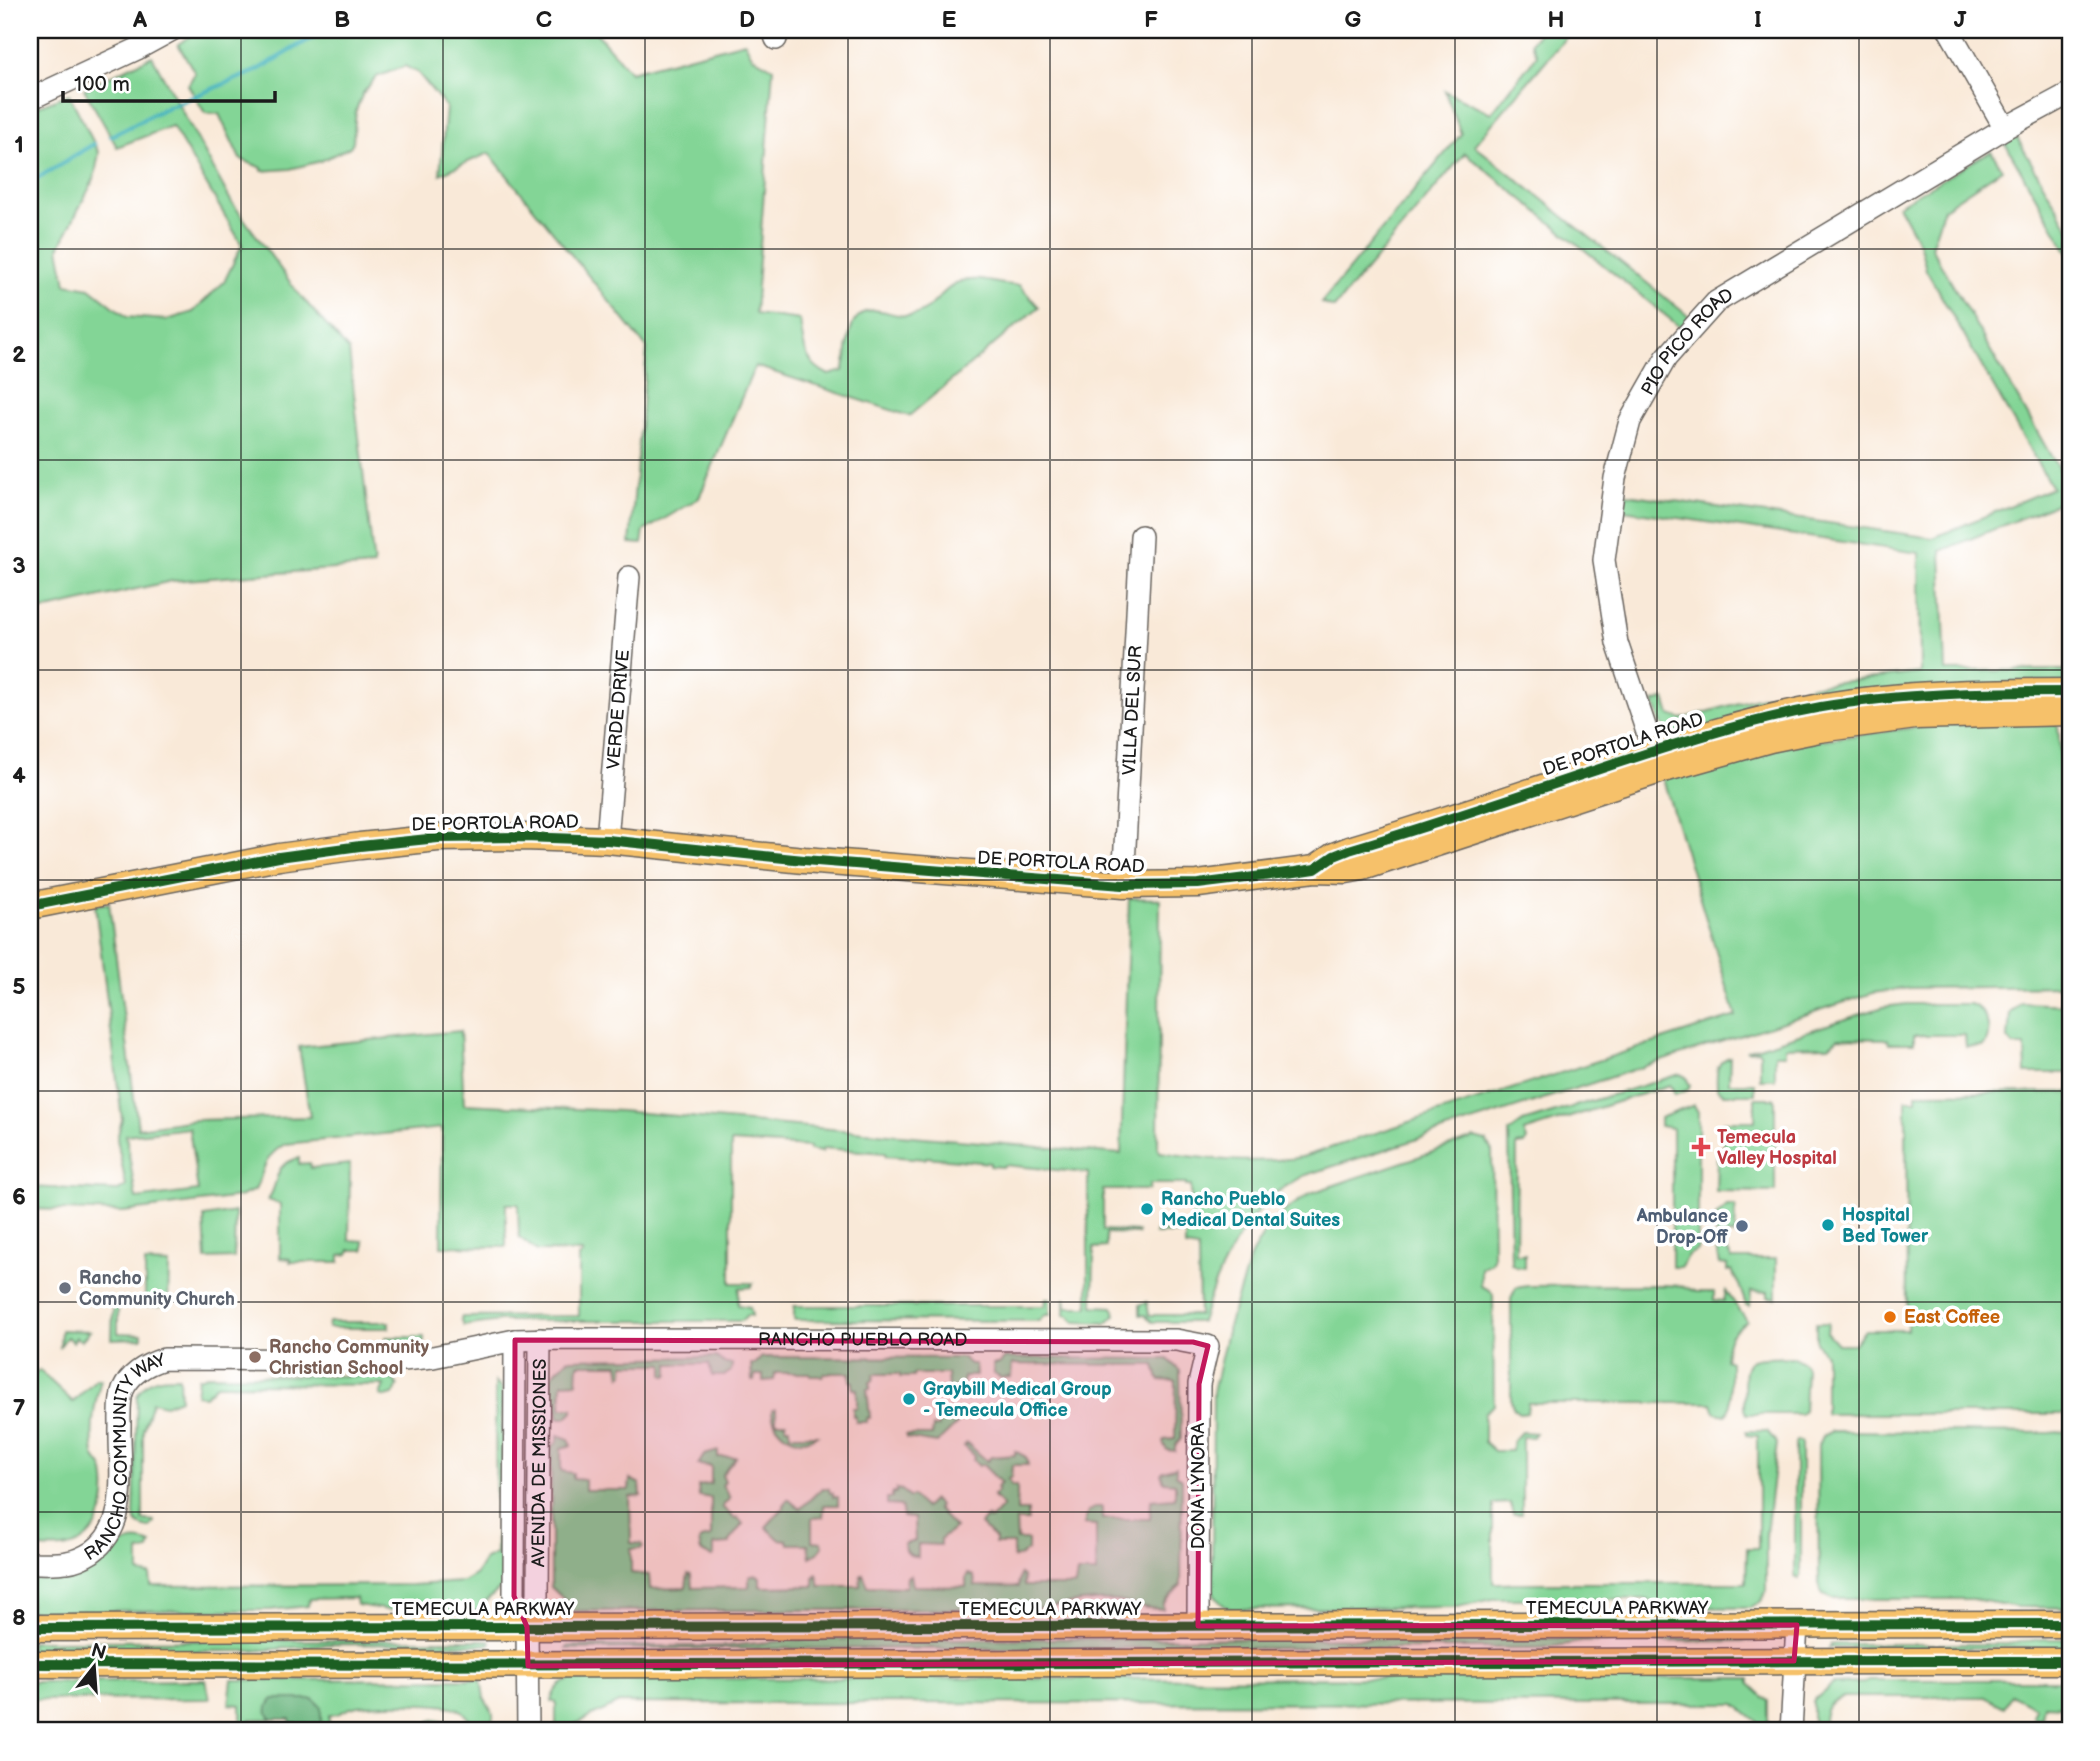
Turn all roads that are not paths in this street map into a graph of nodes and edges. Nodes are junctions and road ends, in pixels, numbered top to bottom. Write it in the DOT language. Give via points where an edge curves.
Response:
graph roads {
  1 [pos="172,30"];
  2 [pos="1949,30"];
  3 [pos="2070,93"];
  4 [pos="30,99"];
  5 [pos="2005,128"];
  6 [pos="1141,536"];
  7 [pos="629,578"];
  8 [pos="2070,692"];
  9 [pos="2070,712"];
  10 [pos="1657,761"];
  11 [pos="607,840"];
  12 [pos="1123,885"];
  13 [pos="30,906"];
  14 [pos="540,1339"];
  15 [pos="515,1340"];
  16 [pos="1208,1346"];
  17 [pos="30,1563"];
  18 [pos="1797,1625"];
  19 [pos="2070,1625"];
  20 [pos="1198,1626"];
  21 [pos="527,1627"];
  22 [pos="30,1628"];
  23 [pos="1794,1661"];
  24 [pos="2070,1661"];
  25 [pos="30,1664"];
  26 [pos="528,1666"];
  27 [pos="528,1731"];
  28 [pos="1791,1731"];
  1 -- 4 [label="street"];
  2 -- 5 [label="street"];
  3 -- 5 [label="street, PIO PICO ROAD"];
  5 -- 10 [label="street, PIO PICO ROAD" via="1716,302 1666,358 1630,421 1615,478 1604,560 1616,643"];
  6 -- 12 [label="street, VILLA DEL SUR"];
  7 -- 11 [label="street, VERDE DRIVE"];
  8 -- 10 [label="main road, DE PORTOLA ROAD" via="1942,694 1862,701 1767,718"];
  9 -- 10 [label="main road, DE PORTOLA ROAD" via="1860,722"];
  10 -- 12 [label="main road, DE PORTOLA ROAD" via="1363,867 1198,884"];
  11 -- 12 [label="main road, DE PORTOLA ROAD"];
  11 -- 13 [label="main road, DE PORTOLA ROAD" via="478,837 360,846 279,857"];
  14 -- 15 [label="street, RANCHO PUEBLO ROAD"];
  14 -- 16 [label="street, RANCHO PUEBLO ROAD" via="1176,1340"];
  14 -- 21 [label="street, AVENIDA DE MISSIONES" via="538,1595"];
  15 -- 17 [label="street, RANCHO COMMUNITY WAY" via="403,1360 164,1359 150,1363 137,1370 122,1391 119,1506 109,1535 84,1557"];
  15 -- 21 [label="street, AVENIDA DE MISSIONES" via="514,1596"];
  16 -- 20 [label="street, DONA LYNORA" via="1199,1384"];
  18 -- 19 [label="main road, TEMECULA PARKWAY"];
  18 -- 20 [label="main road, TEMECULA PARKWAY"];
  18 -- 23 [label="street"];
  20 -- 21 [label="main road, TEMECULA PARKWAY"];
  21 -- 22 [label="main road, TEMECULA PARKWAY"];
  21 -- 26 [label="street, AVENIDA DE MISSIONES"];
  23 -- 24 [label="main road"];
  23 -- 26 [label="main road"];
  23 -- 28 [label="street"];
  25 -- 26 [label="main road"];
  26 -- 27 [label="street, AVENIDA DE MISSIONES"];
}
